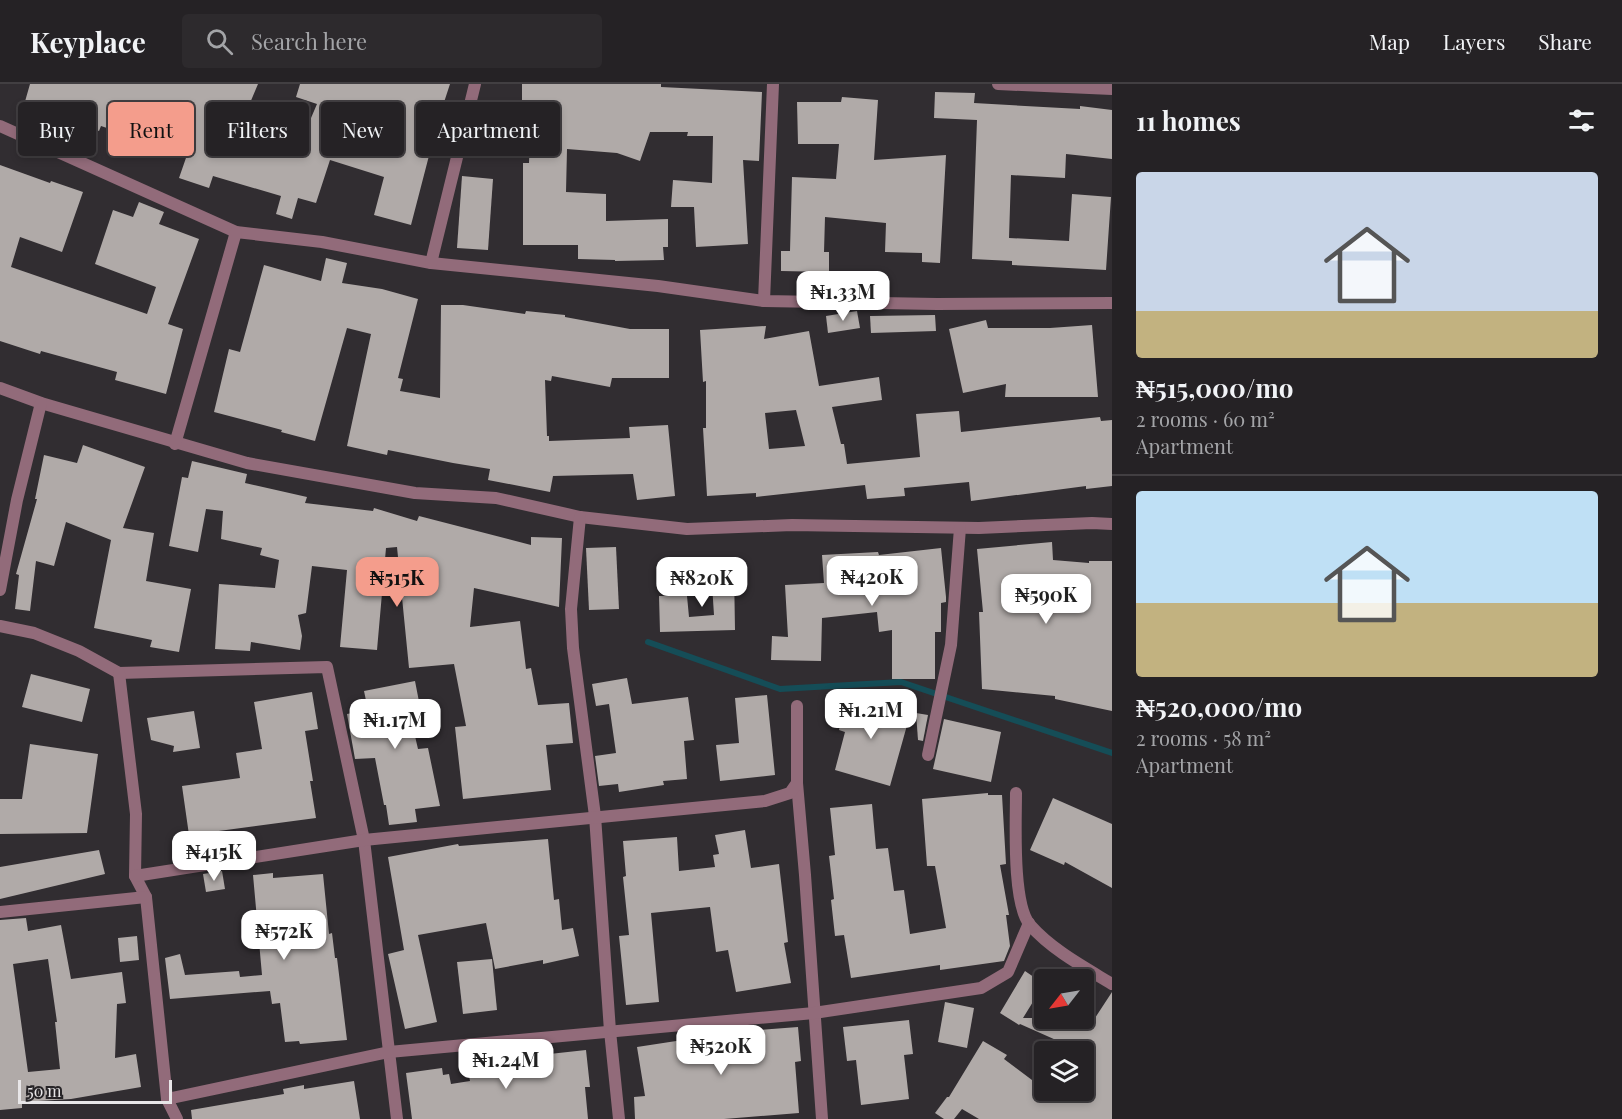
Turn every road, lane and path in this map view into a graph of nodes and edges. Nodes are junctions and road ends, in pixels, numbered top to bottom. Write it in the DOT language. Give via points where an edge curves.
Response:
graph roads {
  1 [pos="475,84"];
  2 [pos="773,84"];
  3 [pos="998,84"];
  4 [pos="1112,89"];
  5 [pos="0,126"];
  6 [pos="236,232"];
  7 [pos="431,263"];
  8 [pos="764,301"];
  9 [pos="1112,303"];
  10 [pos="0,388"];
  11 [pos="41,403"];
  12 [pos="175,444"];
  13 [pos="580,517"];
  14 [pos="1112,524"];
  15 [pos="960,528"];
  16 [pos="0,590"];
  17 [pos="0,626"];
  18 [pos="119,673"];
  19 [pos="796,706"];
  20 [pos="928,755"];
  21 [pos="796,783"];
  22 [pos="1016,793"];
  23 [pos="595,816"];
  24 [pos="364,840"];
  25 [pos="135,876"];
  26 [pos="146,897"];
  27 [pos="0,912"];
  28 [pos="1029,923"];
  29 [pos="1112,984"];
  30 [pos="814,1013"];
  31 [pos="610,1031"];
  32 [pos="389,1052"];
  33 [pos="167,1099"];
  34 [pos="177,1118"];
  35 [pos="162,1119"];
  36 [pos="397,1119"];
  37 [pos="619,1119"];
  38 [pos="822,1119"];
  1 -- 7 [label="street"];
  2 -- 8 [label="street"];
  3 -- 4 [label="street"];
  5 -- 6 [label="street"];
  6 -- 7 [label="street" via="322,242"];
  6 -- 12 [label="street"];
  7 -- 8 [label="street"];
  8 -- 9 [label="street"];
  10 -- 11 [label="street"];
  11 -- 12 [label="street"];
  11 -- 16 [label="street"];
  12 -- 13 [label="street" via="247,463 415,493 496,498"];
  13 -- 15 [label="street" via="687,529 792,525"];
  13 -- 23 [label="street" via="571,619"];
  14 -- 15 [label="street"];
  15 -- 20 [label="street" via="951,645"];
  17 -- 18 [label="street" via="34,633"];
  18 -- 24 [label="street" via="327,667"];
  18 -- 25 [label="street" via="136,814"];
  19 -- 21 [label="street"];
  21 -- 23 [label="street" via="790,793 765,801"];
  21 -- 30 [label="street"];
  22 -- 28 [label="street" via="1019,895"];
  23 -- 24 [label="street"];
  23 -- 31 [label="street"];
  24 -- 25 [label="street"];
  24 -- 32 [label="street"];
  25 -- 26 [label="street"];
  26 -- 27 [label="street"];
  26 -- 33 [label="street"];
  28 -- 29 [label="street" via="1061,951"];
  28 -- 30 [label="street" via="1008,972 981,988"];
  30 -- 31 [label="street"];
  30 -- 38 [label="street"];
  31 -- 32 [label="street"];
  31 -- 37 [label="street"];
  32 -- 33 [label="street"];
  32 -- 36 [label="street"];
  33 -- 34 [label="street"];
  34 -- 35 [label="street"];
}
